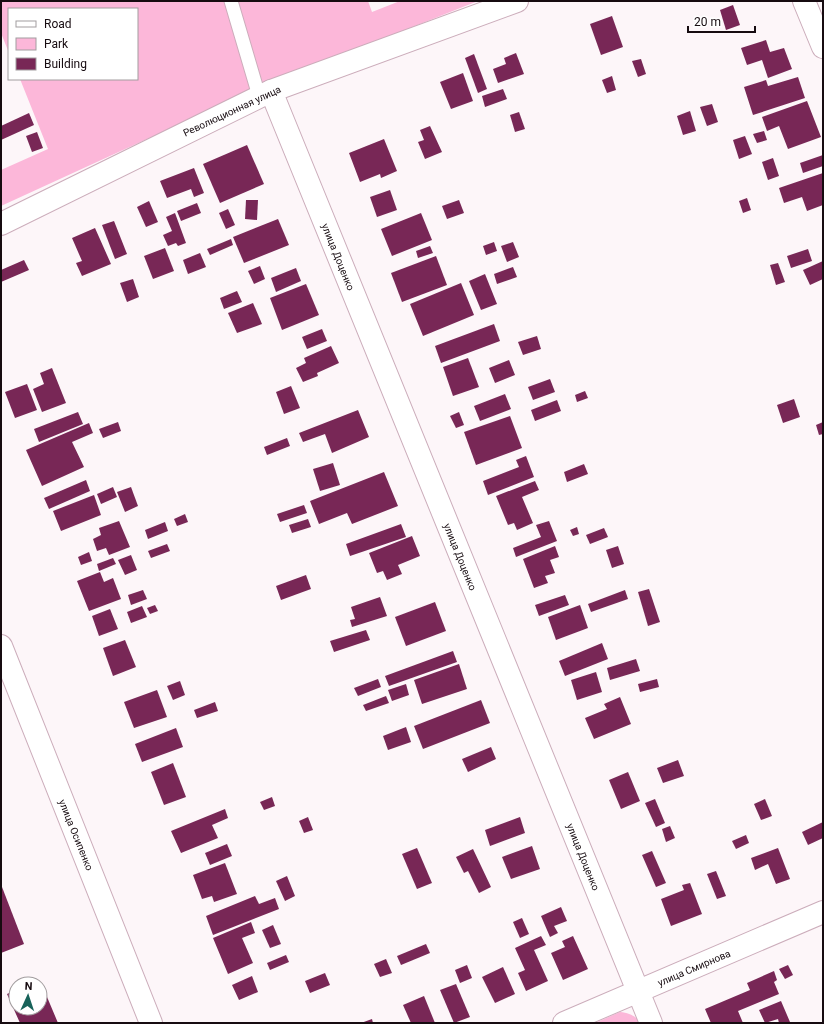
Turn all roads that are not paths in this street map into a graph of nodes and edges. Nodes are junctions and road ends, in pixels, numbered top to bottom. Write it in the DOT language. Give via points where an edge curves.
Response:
graph roads {
  1 [pos="231,1"];
  2 [pos="517,1"];
  3 [pos="804,1"];
  4 [pos="823,47"];
  5 [pos="265,94"];
  6 [pos="1,224"];
  7 [pos="1,646"];
  8 [pos="823,912"];
  9 [pos="638,992"];
  10 [pos="151,1023"];
  11 [pos="564,1023"];
  12 [pos="651,1023"];
  1 -- 5 [label="lane"];
  2 -- 5 [label="street, Революционная улица"];
  3 -- 4 [label="street"];
  5 -- 6 [label="street, Революционная улица"];
  5 -- 9 [label="street, улица Доценко"];
  7 -- 10 [label="street, улица Осипенко"];
  8 -- 9 [label="street, улица Смирнова"];
  9 -- 11 [label="street, улица Смирнова"];
  9 -- 12 [label="street, улица Доценко"];
}
